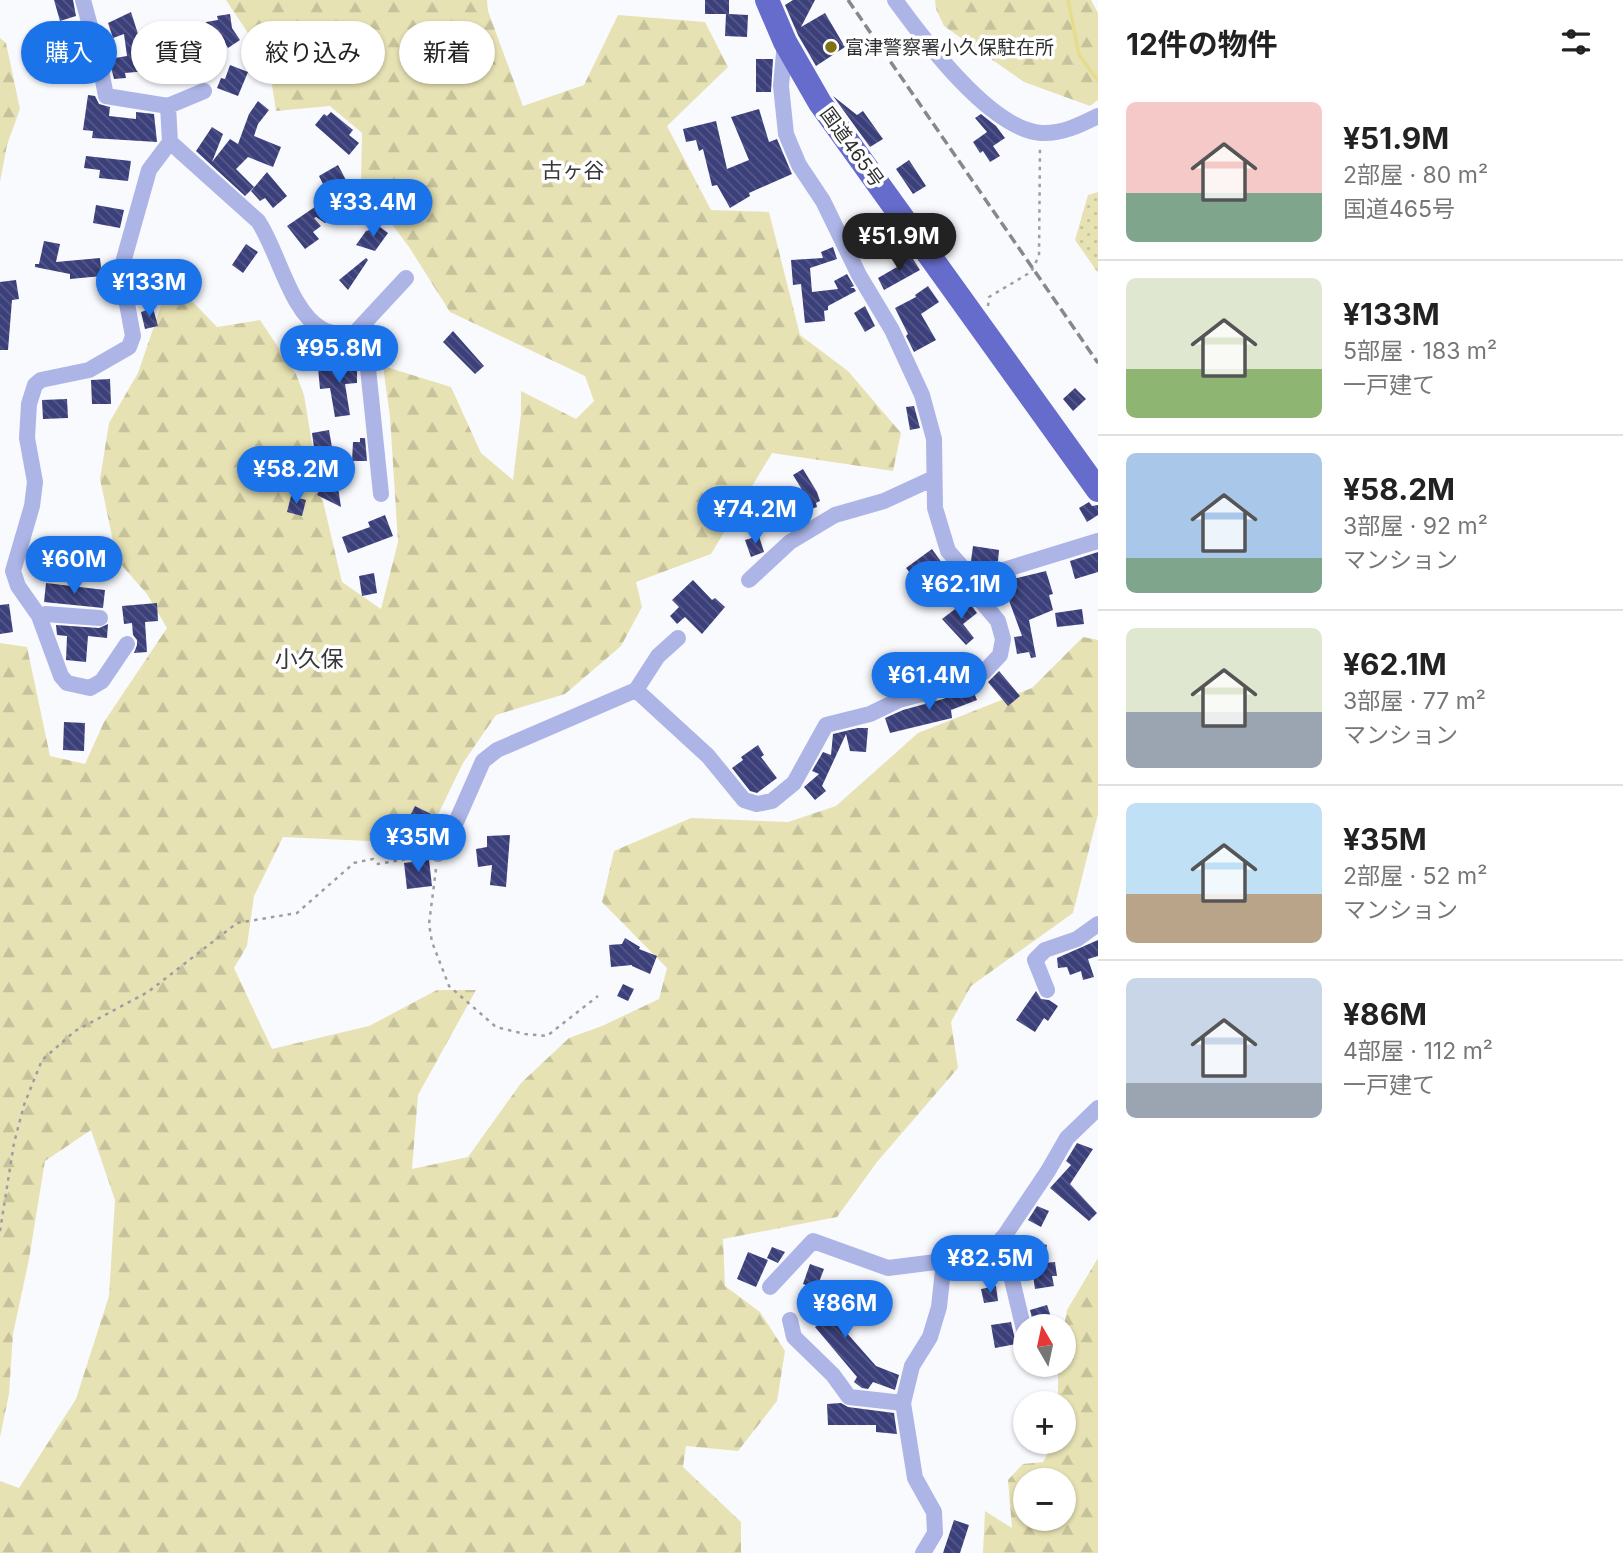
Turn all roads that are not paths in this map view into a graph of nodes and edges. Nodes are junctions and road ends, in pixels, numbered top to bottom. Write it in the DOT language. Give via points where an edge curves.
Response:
graph roads {
  1 [pos="83,0"];
  2 [pos="895,0"];
  3 [pos="772,2"];
  4 [pos="786,42"];
  5 [pos="204,91"];
  6 [pos="168,106"];
  7 [pos="1098,116"];
  8 [pos="170,142"];
  9 [pos="406,278"];
  10 [pos="354,334"];
  11 [pos="933,478"];
  12 [pos="1098,490"];
  13 [pos="381,494"];
  14 [pos="1098,541"];
  15 [pos="970,576"];
  16 [pos="749,580"];
  17 [pos="39,616"];
  18 [pos="100,618"];
  19 [pos="678,638"];
  20 [pos="127,644"];
  21 [pos="636,690"];
  22 [pos="438,854"];
  23 [pos="1098,924"];
  24 [pos="1047,990"];
  25 [pos="1098,1108"];
  26 [pos="1002,1238"];
  27 [pos="944,1261"];
  28 [pos="770,1287"];
  29 [pos="1020,1314"];
  30 [pos="790,1320"];
  31 [pos="903,1403"];
  32 [pos="923,1553"];
  1 -- 6 [label="street" via="106,96"];
  2 -- 7 [label="street" via="930,48 1004,120 1040,133 1067,131"];
  3 -- 4 [label="highway, 国道465号"];
  4 -- 11 [label="street" via="781,86 786,134 922,395 934,439"];
  4 -- 12 [label="highway, 国道465号" via="820,103"];
  5 -- 6 [label="street"];
  6 -- 8 [label="street"];
  8 -- 10 [label="street" via="258,221 294,298 308,316 321,329"];
  8 -- 17 [label="street" via="149,170 124,259 122,277 133,335 129,347 89,370 41,380 29,404 27,438 35,482 13,571"];
  9 -- 10 [label="street"];
  10 -- 13 [label="street" via="366,349"];
  11 -- 15 [label="street" via="935,508 948,551"];
  11 -- 16 [label="street" via="884,501 835,515 790,542"];
  14 -- 15 [label="street"];
  15 -- 21 [label="street" via="977,596 998,621 1003,639 1000,655 984,672 826,725 793,783 772,802 744,800 708,756"];
  17 -- 18 [label="street"];
  17 -- 20 [label="street" via="66,683 90,688 102,681"];
  19 -- 21 [label="street" via="658,656"];
  21 -- 22 [label="street" via="497,750 483,761"];
  23 -- 24 [label="street" via="1077,939 1045,950 1035,960"];
  25 -- 26 [label="street" via="1067,1138"];
  26 -- 27 [label="street"];
  26 -- 29 [label="street"];
  27 -- 28 [label="street" via="888,1268 813,1241"];
  27 -- 31 [label="street" via="939,1307 930,1337 912,1366"];
  30 -- 31 [label="street" via="794,1337 849,1397"];
  31 -- 32 [label="street" via="915,1478 934,1512 935,1532"];
}
